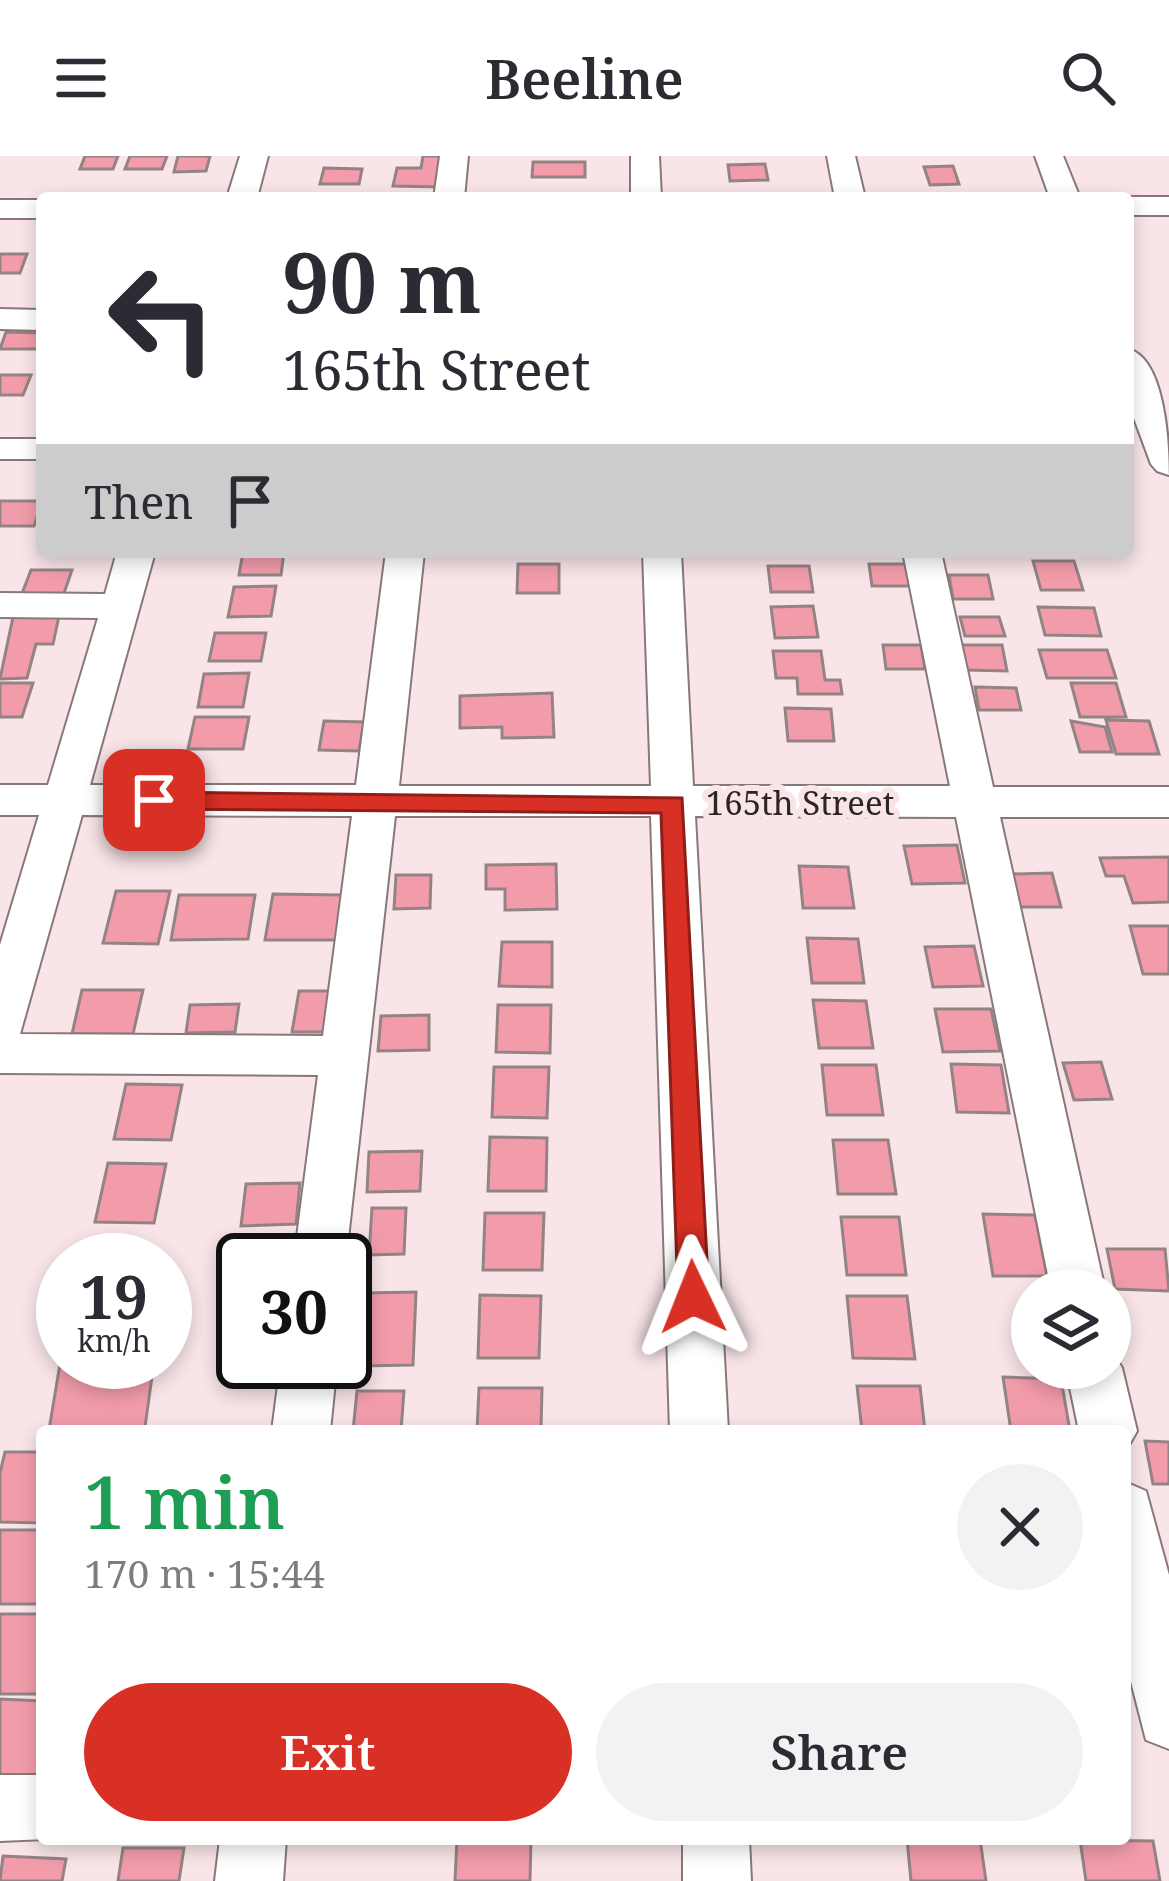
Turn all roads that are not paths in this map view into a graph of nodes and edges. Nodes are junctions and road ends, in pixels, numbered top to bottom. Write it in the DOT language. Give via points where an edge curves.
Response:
graph roads {
  1 [pos="254,156"];
  2 [pos="454,156"];
  3 [pos="645,156"];
  4 [pos="841,156"];
  5 [pos="1048,156"];
  6 [pos="244,192"];
  7 [pos="450,192"];
  8 [pos="646,192"];
  9 [pos="849,192"];
  10 [pos="1063,192"];
  11 [pos="1134,206"];
  12 [pos="1169,206"];
  13 [pos="0,209"];
  14 [pos="36,209"];
  15 [pos="0,320"];
  16 [pos="36,320"];
  17 [pos="1134,374"];
  18 [pos="0,449"];
  19 [pos="36,449"];
  20 [pos="1169,464"];
  21 [pos="134,558"];
  22 [pos="404,558"];
  23 [pos="662,558"];
  24 [pos="923,558"];
  25 [pos="0,605"];
  26 [pos="120,605"];
  27 [pos="0,800"];
  28 [pos="65,800"];
  29 [pos="374,802"];
  30 [pos="974,802"];
  31 [pos="1169,802"];
  32 [pos="673,804"];
  33 [pos="0,1025"];
  34 [pos="0,1053"];
  35 [pos="344,1056"];
  36 [pos="324,1233"];
  37 [pos="1074,1269"];
  38 [pos="306,1389"];
  39 [pos="1099,1389"];
  40 [pos="302,1425"];
  41 [pos="699,1425"];
  42 [pos="1107,1425"];
  43 [pos="1131,1539"];
  44 [pos="1169,1717"];
  45 [pos="0,1808"];
  46 [pos="36,1808"];
  47 [pos="253,1845"];
  48 [pos="716,1845"];
  49 [pos="249,1881"];
  50 [pos="717,1881"];
  1 -- 6 [label="street"];
  2 -- 7 [label="street"];
  3 -- 8 [label="street"];
  4 -- 9 [label="street"];
  5 -- 10 [label="street"];
  11 -- 12 [label="street"];
  13 -- 14 [label="street"];
  15 -- 16 [label="street"];
  17 -- 20 [label="street"];
  18 -- 19 [label="street"];
  21 -- 26 [label="street"];
  22 -- 29 [label="street"];
  23 -- 32 [label="street"];
  24 -- 30 [label="street"];
  25 -- 26 [label="street"];
  26 -- 28 [label="street"];
  27 -- 28 [label="street, 165th Street"];
  28 -- 29 [label="street, 165th Street"];
  28 -- 33 [label="street"];
  29 -- 32 [label="street, 165th Street"];
  29 -- 35 [label="street"];
  30 -- 31 [label="street, 165th Street"];
  30 -- 32 [label="street, 165th Street"];
  30 -- 37 [label="street"];
  32 -- 41 [label="street"];
  34 -- 35 [label="street"];
  35 -- 36 [label="street"];
  38 -- 40 [label="street"];
  39 -- 42 [label="street"];
  43 -- 44 [label="street"];
  45 -- 46 [label="street"];
  47 -- 49 [label="street"];
  48 -- 50 [label="street"];
}
